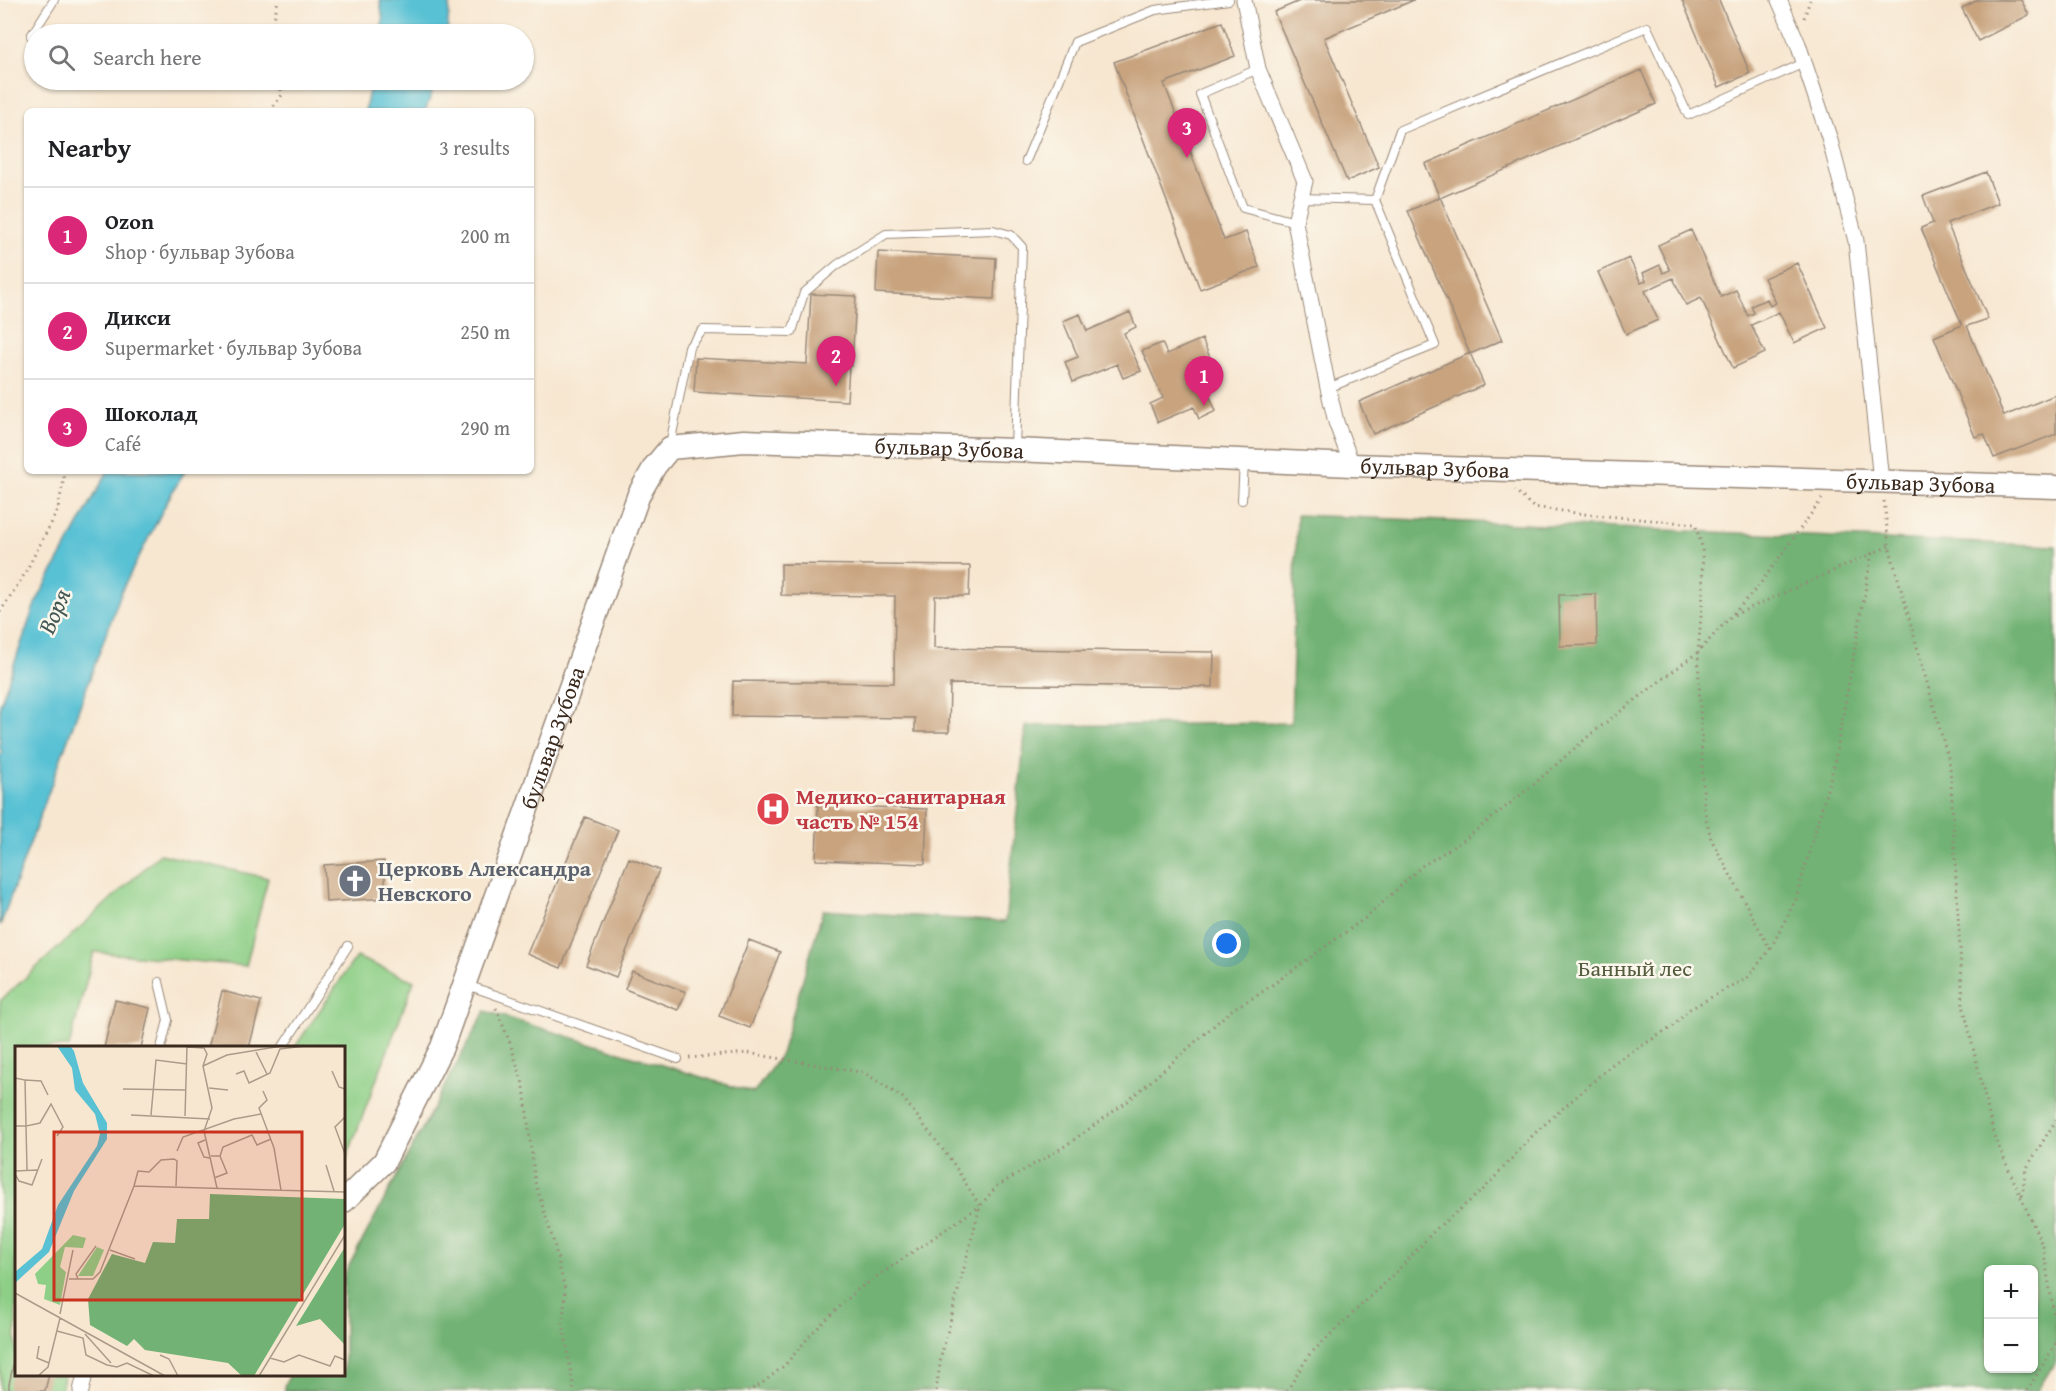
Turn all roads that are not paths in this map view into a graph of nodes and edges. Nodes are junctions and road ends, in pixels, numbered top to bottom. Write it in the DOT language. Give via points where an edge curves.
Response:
graph roads {
  1 [pos="54,0"];
  2 [pos="1228,0"];
  3 [pos="1244,0"];
  4 [pos="1779,0"];
  5 [pos="39,24"];
  6 [pos="1804,63"];
  7 [pos="1258,69"];
  8 [pos="1026,161"];
  9 [pos="1300,198"];
  10 [pos="1375,200"];
  11 [pos="1295,222"];
  12 [pos="1328,388"];
  13 [pos="670,448"];
  14 [pos="1015,450"];
  15 [pos="1244,460"];
  16 [pos="1352,465"];
  17 [pos="1881,481"];
  18 [pos="2056,487"];
  19 [pos="1242,500"];
  20 [pos="348,946"];
  21 [pos="159,982"];
  22 [pos="464,984"];
  23 [pos="161,1046"];
  24 [pos="283,1046"];
  25 [pos="678,1059"];
  26 [pos="345,1200"];
  27 [pos="85,1376"];
  28 [pos="81,1391"];
  1 -- 5 [label="lane"];
  2 -- 8 [label="lane" via="1155,10 1075,42"];
  3 -- 7 [label="street"];
  4 -- 6 [label="street"];
  6 -- 10 [label="lane" via="1688,115 1647,27 1400,130"];
  6 -- 17 [label="street" via="1829,137 1856,241"];
  7 -- 9 [label="street" via="1305,181"];
  7 -- 11 [label="lane" via="1200,94 1243,208"];
  9 -- 10 [label="lane"];
  9 -- 11 [label="street"];
  10 -- 12 [label="lane" via="1435,345"];
  11 -- 12 [label="street"];
  12 -- 16 [label="street"];
  13 -- 14 [label="street, бульвар Зубова" via="744,441"];
  13 -- 14 [label="lane" via="689,347 703,330 792,332 804,293 837,265 886,234 993,230 1011,235 1022,247"];
  13 -- 22 [label="street, бульвар Зубова" via="639,494"];
  14 -- 15 [label="street, бульвар Зубова"];
  15 -- 16 [label="street, бульвар Зубова"];
  15 -- 19 [label="lane"];
  16 -- 17 [label="street, бульвар Зубова"];
  17 -- 18 [label="street, бульвар Зубова"];
  20 -- 24 [label="lane"];
  21 -- 23 [label="lane" via="168,1020"];
  22 -- 25 [label="lane"];
  22 -- 26 [label="street, бульвар Зубова" via="442,1047 384,1162"];
  27 -- 28 [label="street"];
}
